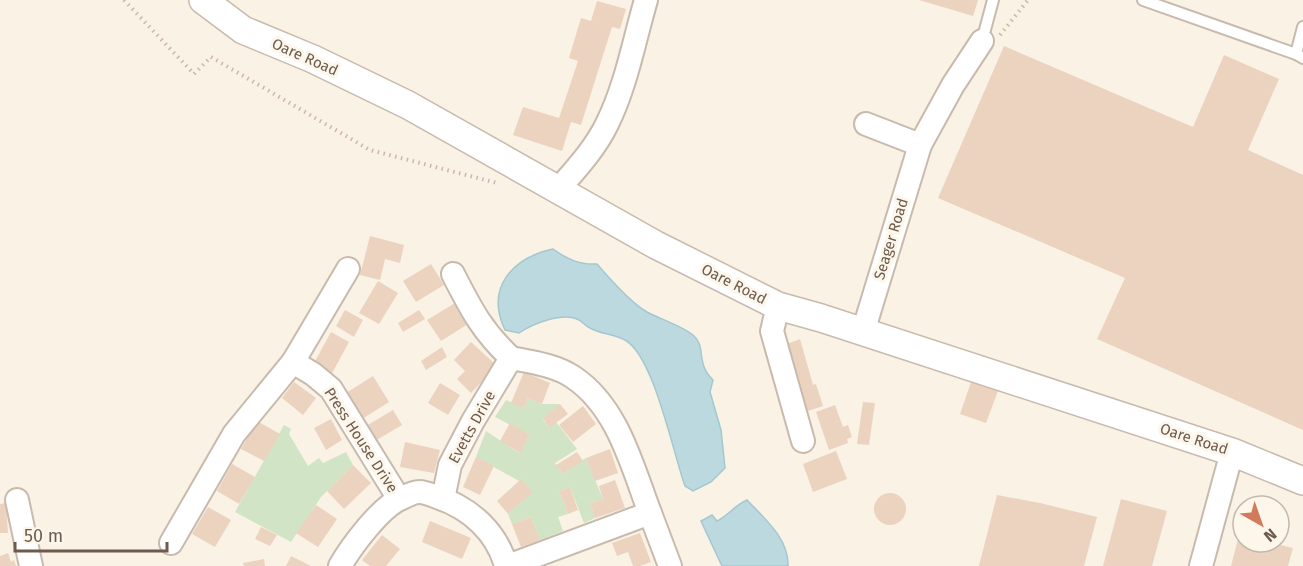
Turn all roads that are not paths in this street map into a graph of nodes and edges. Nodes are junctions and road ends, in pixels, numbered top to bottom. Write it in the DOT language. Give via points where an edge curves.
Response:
graph roads {
  1 [pos="203,0"];
  2 [pos="646,0"];
  3 [pos="993,0"];
  4 [pos="1143,0"];
  5 [pos="1303,27"];
  6 [pos="982,41"];
  7 [pos="1299,56"];
  8 [pos="866,124"];
  9 [pos="920,145"];
  10 [pos="557,190"];
  11 [pos="348,269"];
  12 [pos="453,274"];
  13 [pos="777,306"];
  14 [pos="863,332"];
  15 [pos="511,358"];
  16 [pos="293,362"];
  17 [pos="803,441"];
  18 [pos="1232,452"];
  19 [pos="1303,481"];
  20 [pos="399,499"];
  21 [pos="443,499"];
  22 [pos="17,500"];
  23 [pos="650,513"];
  24 [pos="171,543"];
  25 [pos="31,566"];
  26 [pos="340,566"];
  27 [pos="507,566"];
  28 [pos="670,566"];
  29 [pos="1201,566"];
  1 -- 10 [label="street, Oare Road" via="243,30 408,105"];
  2 -- 10 [label="street" via="607,125"];
  3 -- 6 [label="lane"];
  4 -- 7 [label="lane"];
  5 -- 7 [label="lane"];
  6 -- 9 [label="street, Seager Road"];
  8 -- 9 [label="street"];
  9 -- 14 [label="street, Seager Road"];
  10 -- 13 [label="street, Oare Road"];
  11 -- 16 [label="street"];
  12 -- 15 [label="street" via="491,340"];
  13 -- 14 [label="street, Oare Road"];
  13 -- 17 [label="street" via="772,331"];
  14 -- 18 [label="street, Oare Road"];
  15 -- 21 [label="street, Evetts Drive" via="450,465"];
  15 -- 23 [label="street" via="541,364 573,377 598,400 619,432"];
  16 -- 20 [label="street, Press House Drive" via="331,389"];
  16 -- 24 [label="street" via="234,434"];
  18 -- 19 [label="street, Oare Road"];
  18 -- 29 [label="street"];
  20 -- 21 [label="street" via="420,492"];
  20 -- 26 [label="street" via="376,519"];
  21 -- 27 [label="street" via="466,509 486,529"];
  22 -- 25 [label="street"];
  23 -- 27 [label="street"];
  23 -- 28 [label="street"];
}
